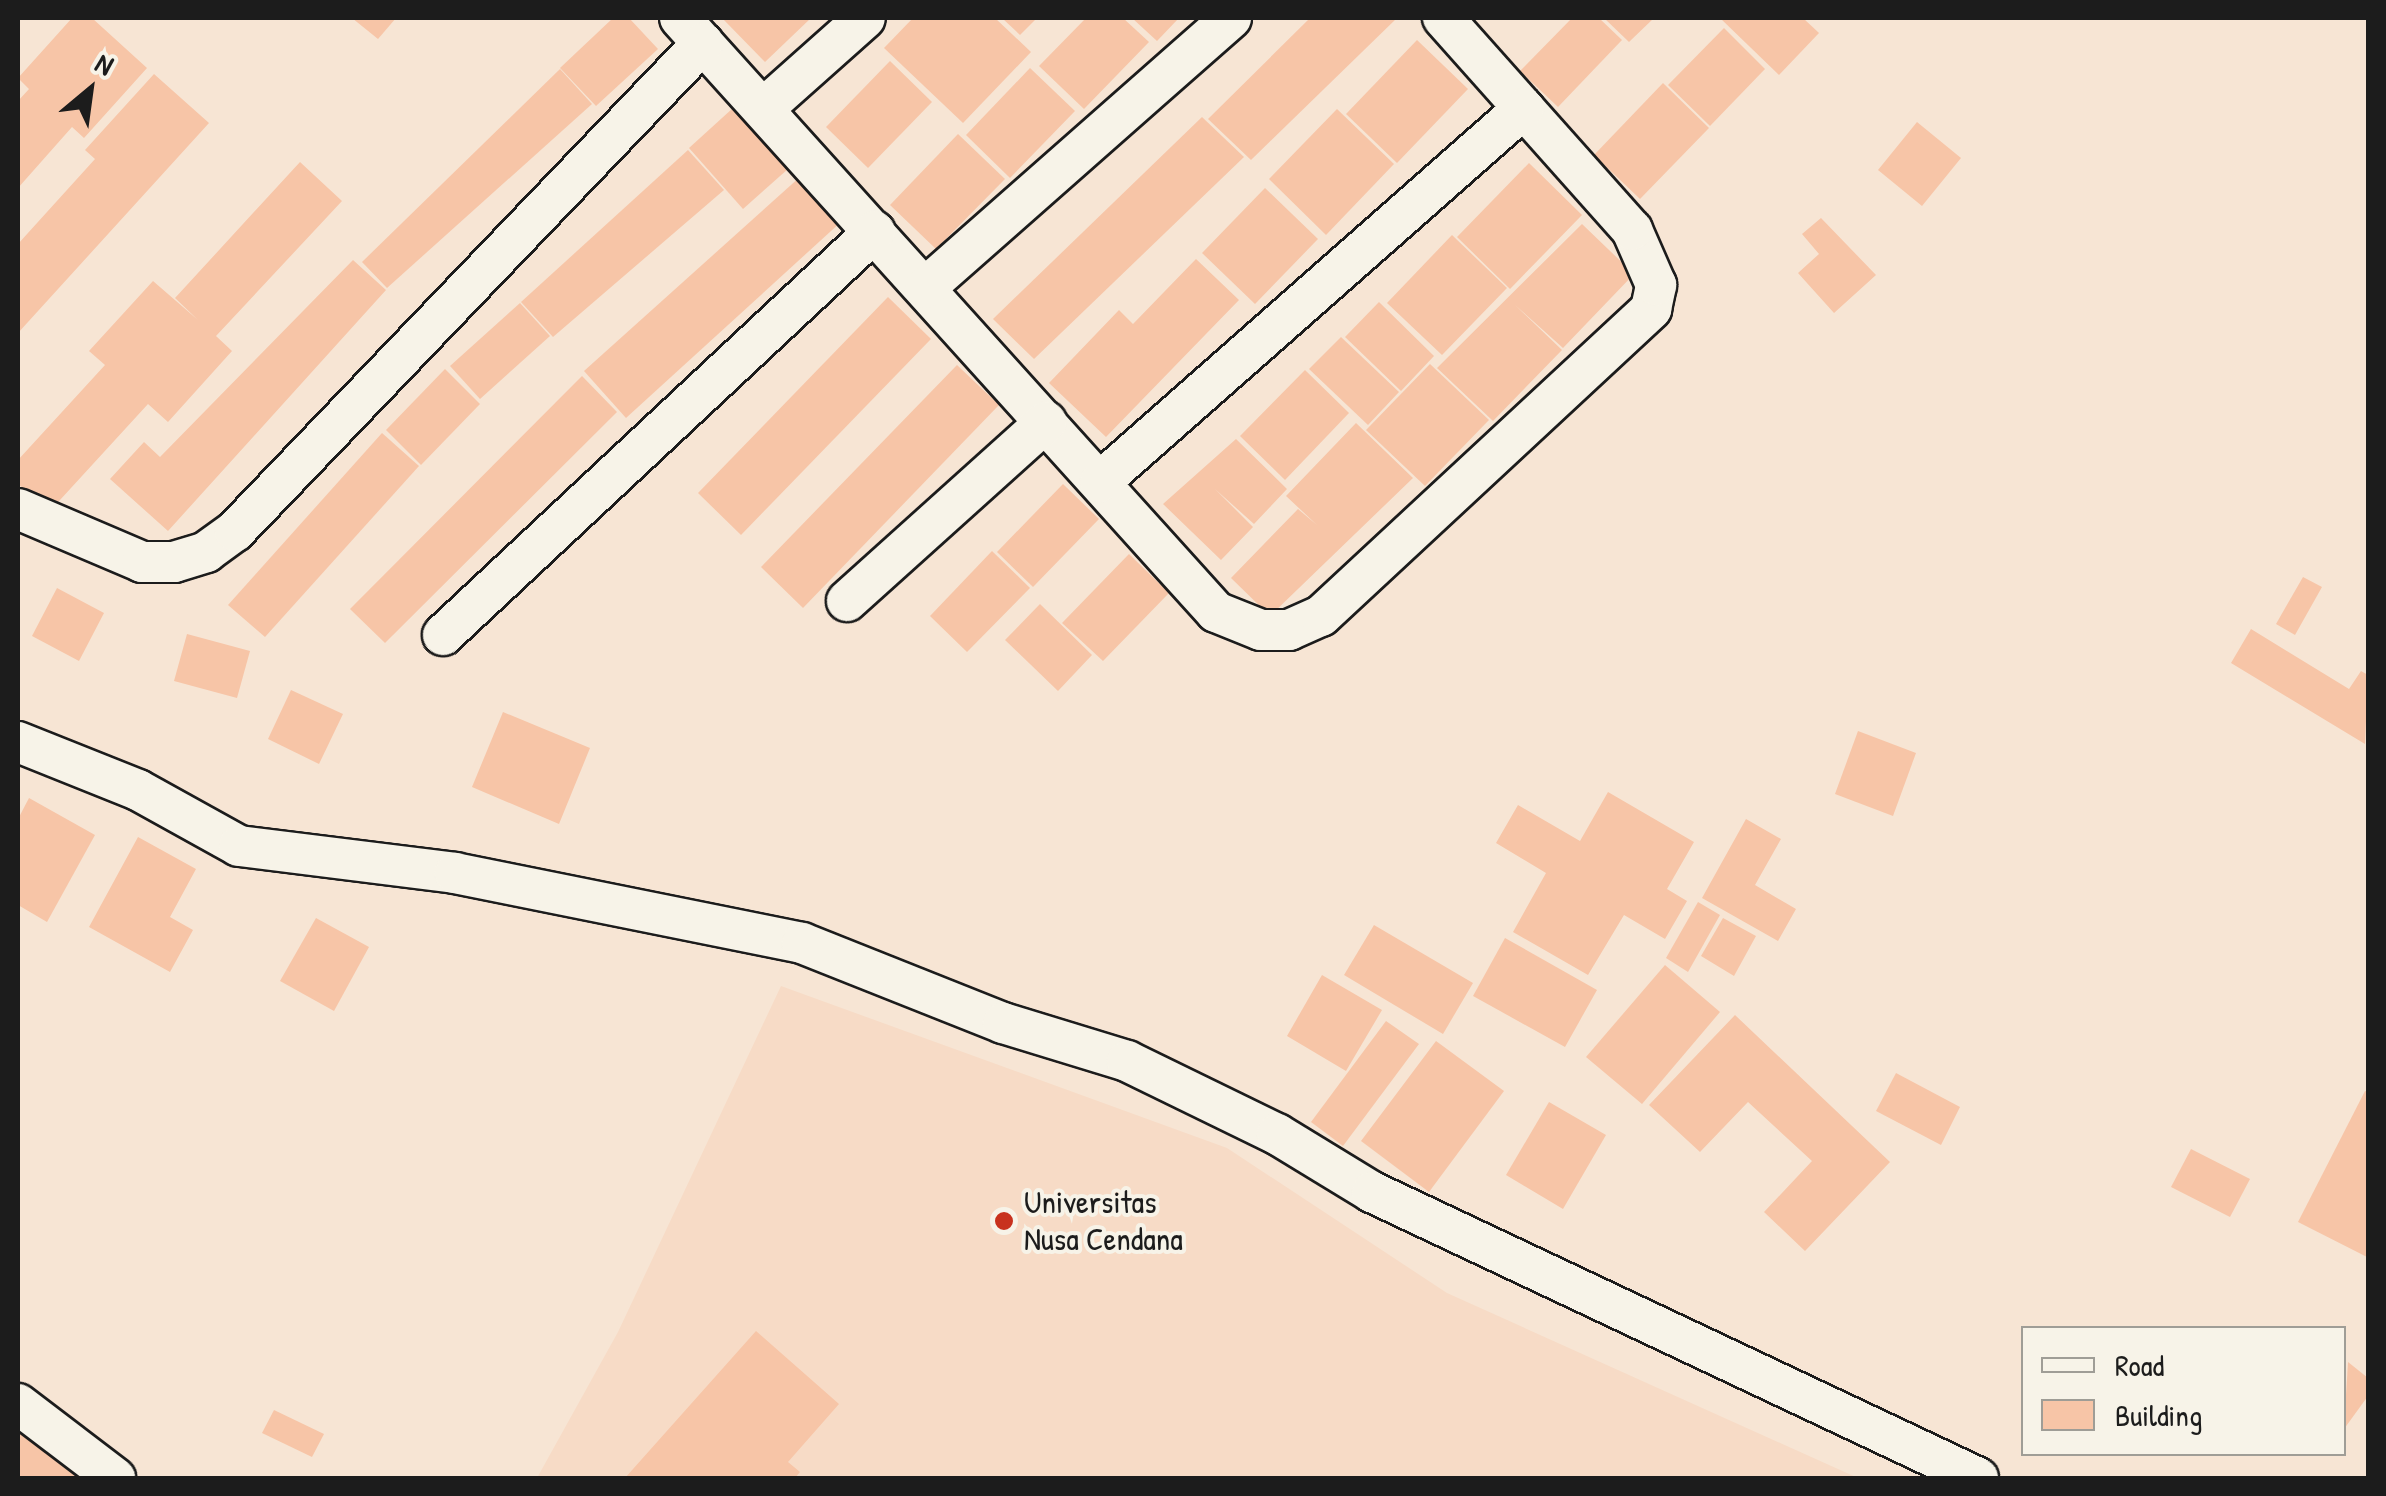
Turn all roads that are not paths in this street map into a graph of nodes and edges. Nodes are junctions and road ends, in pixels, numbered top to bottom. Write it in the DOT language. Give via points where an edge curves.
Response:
graph roads {
  1 [pos="865,18"];
  2 [pos="1231,18"];
  3 [pos="1458,23"];
  4 [pos="692,30"];
  5 [pos="764,108"];
  6 [pos="1524,108"];
  7 [pos="875,232"];
  8 [pos="924,288"];
  9 [pos="1046,422"];
  10 [pos="1100,482"];
  11 [pos="18,509"];
  12 [pos="847,600"];
  13 [pos="444,636"];
  14 [pos="18,742"];
  15 [pos="18,1404"];
  16 [pos="115,1478"];
  17 [pos="1978,1478"];
  1 -- 5 [label="street"];
  2 -- 8 [label="street"];
  3 -- 6 [label="street"];
  4 -- 5 [label="street"];
  4 -- 11 [label="street" via="235,531 206,552 142,562"];
  5 -- 7 [label="street"];
  6 -- 10 [label="street"];
  6 -- 10 [label="street" via="1632,230 1656,285 1651,308 1322,616 1289,630 1261,630 1226,618"];
  7 -- 8 [label="street"];
  7 -- 13 [label="street"];
  8 -- 9 [label="street"];
  9 -- 10 [label="street"];
  9 -- 12 [label="street"];
  14 -- 17 [label="street" via="138,790 239,846 455,873 802,943 1003,1023 1127,1061 1277,1134 1372,1192"];
  15 -- 16 [label="street"];
}
